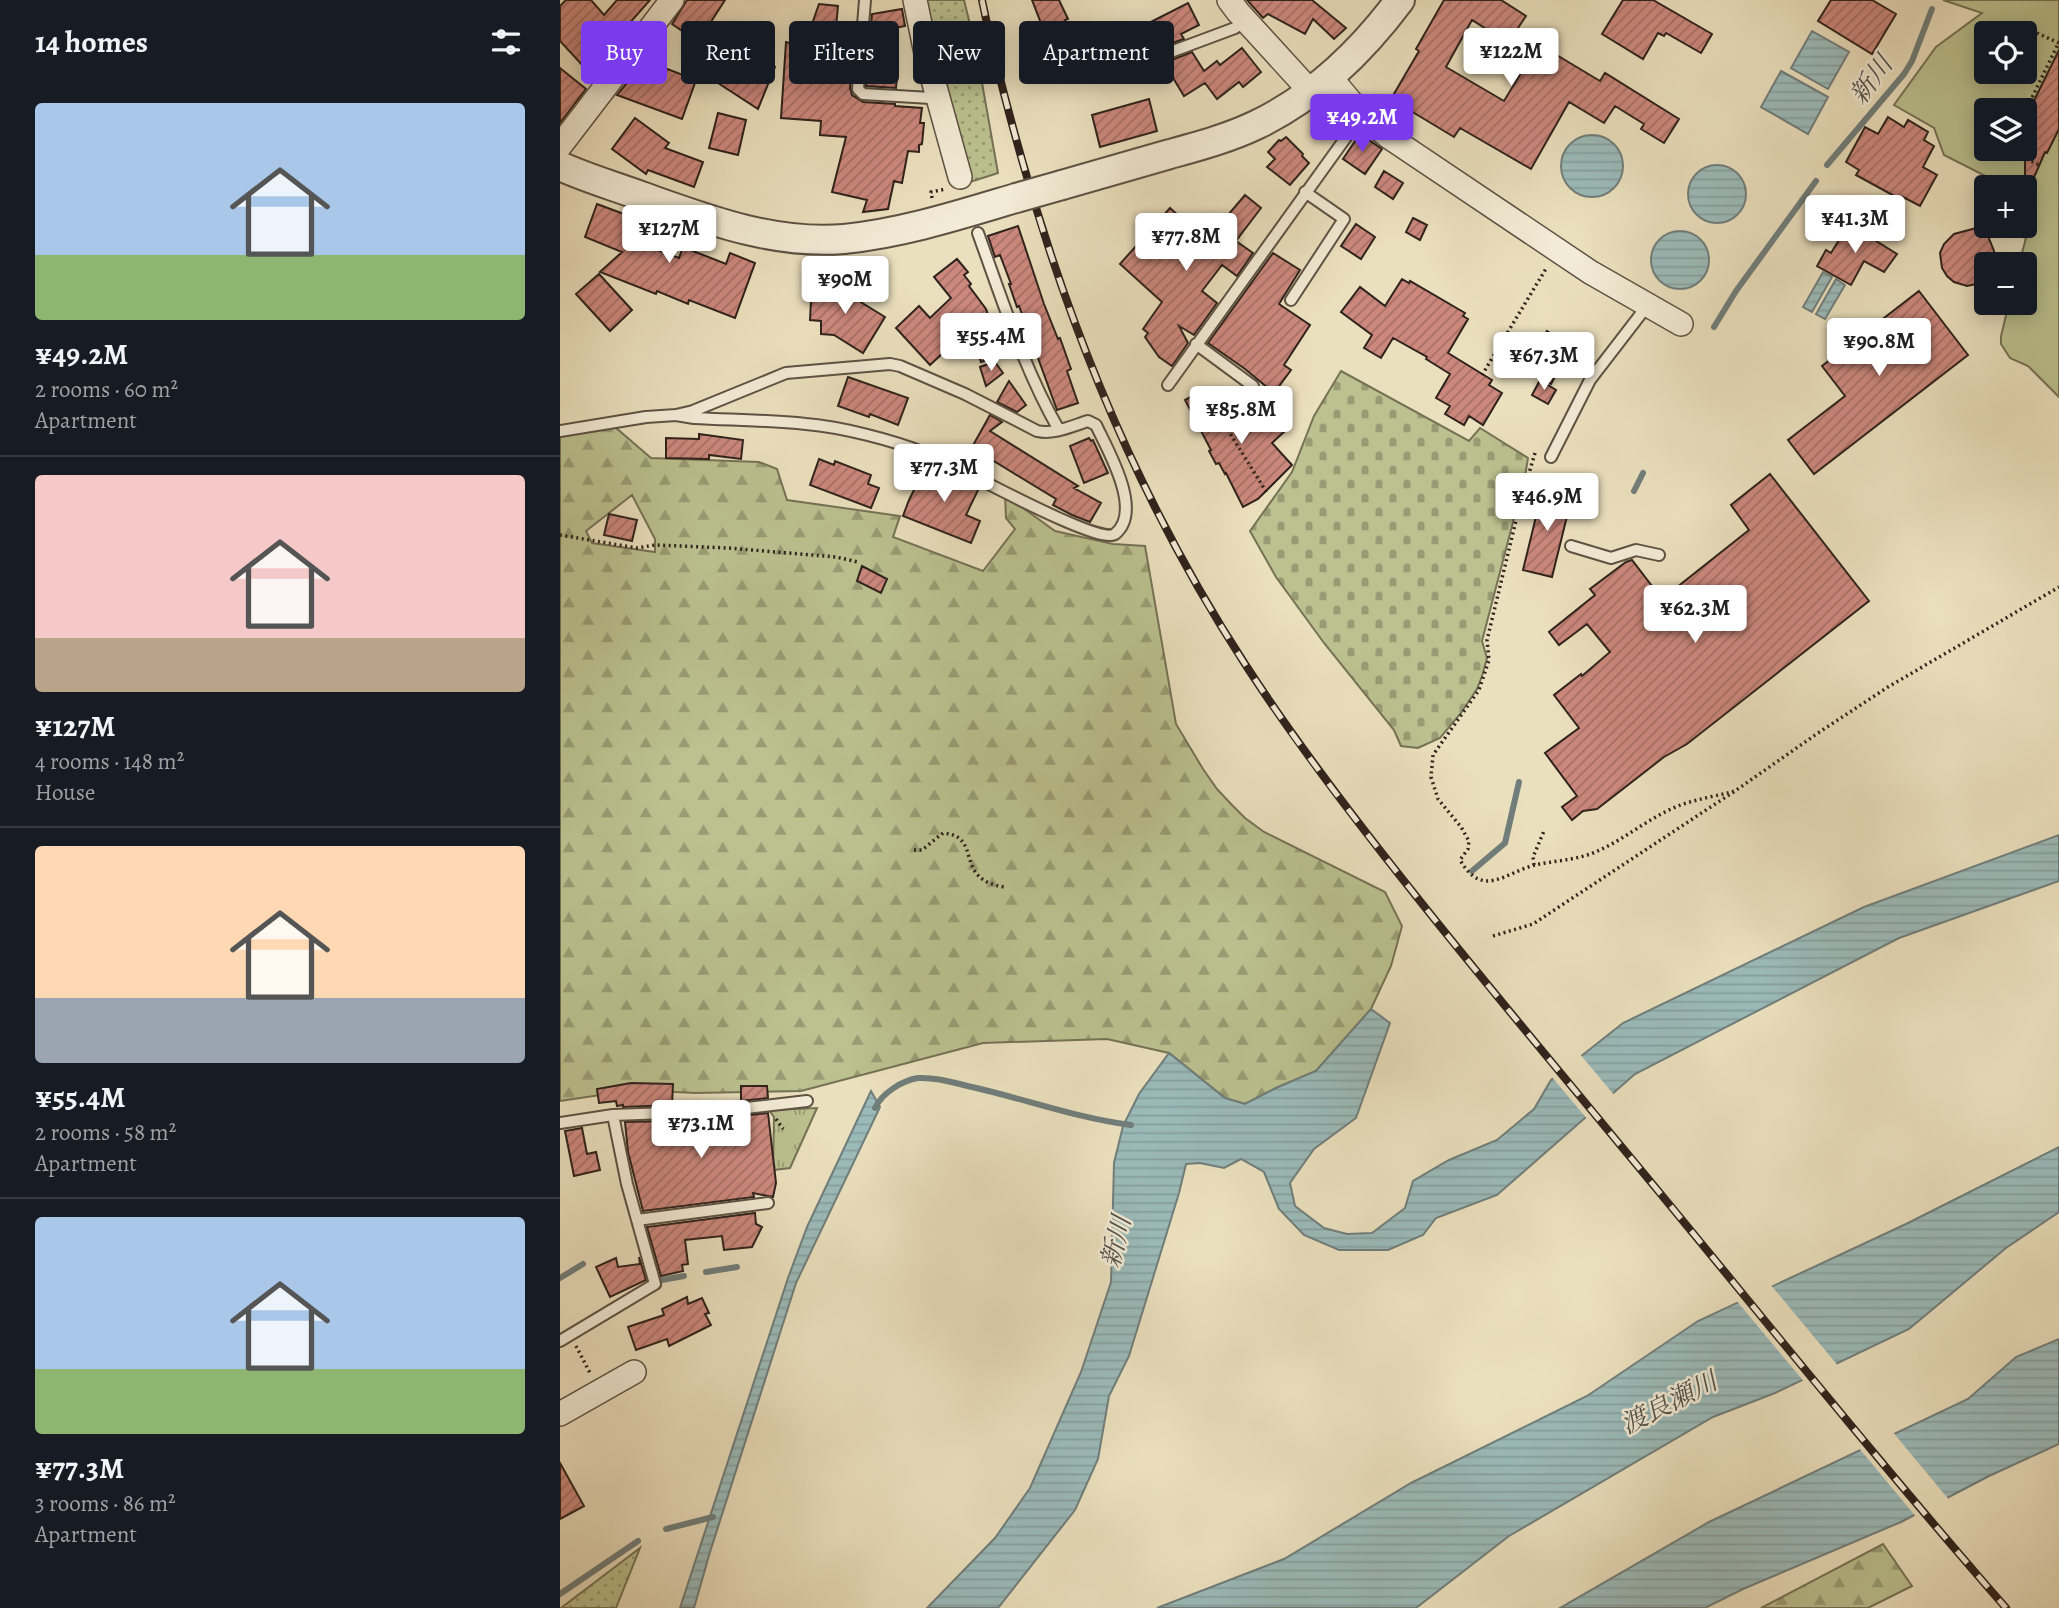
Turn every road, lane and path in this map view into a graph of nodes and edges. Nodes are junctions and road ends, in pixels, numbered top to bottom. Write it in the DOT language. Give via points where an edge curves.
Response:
graph roads {
  1 [pos="865,0"];
  2 [pos="915,0"];
  3 [pos="1229,0"];
  4 [pos="1401,0"];
  5 [pos="664,3"];
  6 [pos="1246,20"];
  7 [pos="2037,33"];
  8 [pos="2059,43"];
  9 [pos="1174,51"];
  10 [pos="1321,84"];
  11 [pos="939,96"];
  12 [pos="2032,98"];
  13 [pos="1362,115"];
  14 [pos="560,146"];
  15 [pos="2031,161"];
  16 [pos="560,166"];
  17 [pos="2041,166"];
  18 [pos="961,183"];
  19 [pos="1305,192"];
  20 [pos="978,233"];
  21 [pos="1544,271"];
  22 [pos="1291,300"];
  23 [pos="1647,306"];
  24 [pos="1681,324"];
  25 [pos="1196,344"];
  26 [pos="1482,374"];
  27 [pos="1168,385"];
  28 [pos="1253,386"];
  29 [pos="676,415"];
  30 [pos="1059,430"];
  31 [pos="560,431"];
  32 [pos="1537,450"];
  33 [pos="1551,457"];
  34 [pos="1268,493"];
  35 [pos="560,535"];
  36 [pos="1571,546"];
  37 [pos="1659,555"];
  38 [pos="858,562"];
  39 [pos="2059,587"];
  40 [pos="1735,791"];
  41 [pos="1544,831"];
  42 [pos="915,850"];
  43 [pos="1534,865"];
  44 [pos="1005,887"];
  45 [pos="1493,936"];
  46 [pos="807,1101"];
  47 [pos="613,1115"];
  48 [pos="560,1124"];
  49 [pos="768,1203"];
  50 [pos="637,1220"];
  51 [pos="579,1330"];
  52 [pos="560,1341"];
  53 [pos="634,1372"];
  54 [pos="600,1391"];
  55 [pos="560,1414"];
  1 -- 11 [label="lane" via="858,89 863,94"];
  2 -- 11 [label="street"];
  3 -- 6 [label="street"];
  4 -- 10 [label="street"];
  5 -- 14 [label="street"];
  6 -- 9 [label="lane"];
  6 -- 10 [label="street"];
  7 -- 8 [label="path"];
  8 -- 12 [label="path"];
  10 -- 13 [label="street"];
  10 -- 16 [label="street, bridge" via="1276,115 1231,136 921,226 841,239 767,234 716,222"];
  11 -- 18 [label="street"];
  13 -- 19 [label="lane"];
  13 -- 23 [label="street" via="1579,265"];
  15 -- 17 [label="path"];
  19 -- 22 [label="lane" via="1344,219"];
  19 -- 25 [label="lane"];
  20 -- 30 [label="lane" via="1023,352"];
  21 -- 26 [label="path"];
  23 -- 24 [label="street"];
  23 -- 33 [label="lane" via="1590,380"];
  25 -- 27 [label="lane"];
  25 -- 28 [label="lane"];
  28 -- 34 [label="path" via="1226,427"];
  29 -- 30 [label="lane" via="786,373 890,364 965,394 1037,432"];
  29 -- 30 [label="lane" via="807,424 873,438 926,453 1079,527 1115,534 1124,517 1125,494 1096,425 1088,421"];
  29 -- 31 [label="lane"];
  32 -- 43 [label="path" via="1487,639 1490,656 1485,676 1433,755 1431,777 1438,799 1469,841 1461,860 1474,878 1493,880"];
  35 -- 38 [label="path" via="638,548 728,548"];
  36 -- 37 [label="lane" via="1611,558 1636,550"];
  39 -- 40 [label="path" via="1888,687"];
  40 -- 43 [label="path" via="1678,806 1592,853"];
  40 -- 45 [label="path" via="1533,924"];
  41 -- 43 [label="path"];
  42 -- 44 [label="path" via="922,850 943,833 959,837 983,881"];
  46 -- 47 [label="lane" via="720,1111"];
  47 -- 48 [label="lane"];
  47 -- 50 [label="lane"];
  49 -- 50 [label="lane"];
  50 -- 51 [label="lane" via="655,1284"];
  51 -- 52 [label="lane"];
  51 -- 54 [label="path" via="579,1355"];
  53 -- 54 [label="street"];
  54 -- 55 [label="street"];
}
